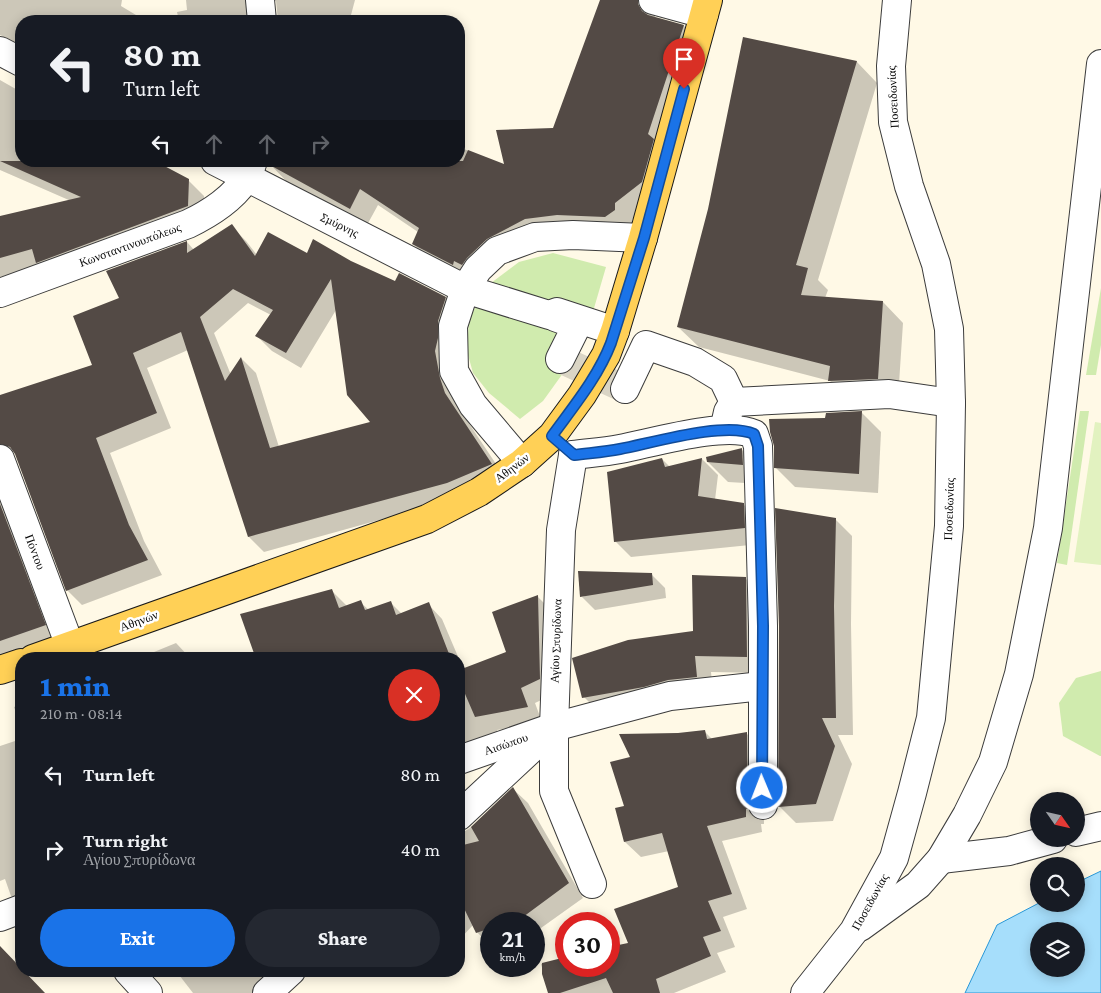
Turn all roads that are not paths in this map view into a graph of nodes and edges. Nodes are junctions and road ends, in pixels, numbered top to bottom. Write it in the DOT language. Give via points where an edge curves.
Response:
graph roads {
  1 [pos="260,0"];
  2 [pos="653,0"];
  3 [pos="897,0"];
  4 [pos="706,7"];
  5 [pos="261,15"];
  6 [pos="0,51"];
  7 [pos="15,59"];
  8 [pos="1101,64"];
  9 [pos="250,169"];
  10 [pos="644,238"];
  11 [pos="465,289"];
  12 [pos="0,293"];
  13 [pos="549,315"];
  14 [pos="615,331"];
  15 [pos="560,359"];
  16 [pos="626,389"];
  17 [pos="734,402"];
  18 [pos="951,403"];
  19 [pos="724,430"];
  20 [pos="552,436"];
  21 [pos="574,455"];
  22 [pos="0,459"];
  23 [pos="522,463"];
  24 [pos="70,646"];
  25 [pos="53,652"];
  26 [pos="15,665"];
  27 [pos="0,670"];
  28 [pos="762,686"];
  29 [pos="554,728"];
  30 [pos="465,758"];
  31 [pos="763,805"];
  32 [pos="465,810"];
  33 [pos="1101,826"];
  34 [pos="1085,830"];
  35 [pos="1030,845"];
  36 [pos="940,860"];
  37 [pos="592,884"];
  38 [pos="854,931"];
  39 [pos="133,977"];
  40 [pos="148,993"];
  41 [pos="805,993"];
  1 -- 5 [label="street"];
  2 -- 4 [label="street"];
  3 -- 18 [label="street, Ποσειδωνίας" via="891,66 893,122 909,186 936,264 949,329"];
  4 -- 10 [label="main road, Αθηνών"];
  6 -- 7 [label="street"];
  8 -- 36 [label="street" via="1048,528 1021,665 993,762"];
  9 -- 11 [label="street, Σμύρνης"];
  9 -- 12 [label="street, Κωνσταντινουπόλεως" via="230,196 207,215"];
  10 -- 11 [label="street" via="535,237 497,251 478,269"];
  10 -- 14 [label="main road, Αθηνών"];
  11 -- 13 [label="street, Σμύρνης"];
  11 -- 23 [label="street" via="453,326 454,371 473,405"];
  13 -- 14 [label="street" via="557,312"];
  13 -- 15 [label="street" via="577,325"];
  14 -- 20 [label="main road, Αθηνών" via="606,355"];
  16 -- 17 [label="street" via="646,345 696,362 723,379"];
  17 -- 18 [label="street" via="889,394"];
  17 -- 19 [label="street"];
  18 -- 38 [label="street, Ποσειδωνίας" via="949,526 931,718 894,858"];
  19 -- 21 [label="street"];
  19 -- 28 [label="street" via="745,430 754,434 758,446"];
  20 -- 21 [label="street"];
  20 -- 23 [label="main road, Αθηνών"];
  21 -- 29 [label="street, Αγίου Σπυρίδωνα" via="561,530"];
  22 -- 24 [label="street, Πόντου"];
  23 -- 24 [label="main road, Αθηνών" via="479,492 427,519"];
  24 -- 25 [label="main road, Αθηνών"];
  26 -- 27 [label="main road"];
  28 -- 29 [label="street, Αισώπου" via="670,696"];
  28 -- 31 [label="street"];
  29 -- 30 [label="street, Αισώπου"];
  29 -- 32 [label="street"];
  29 -- 37 [label="street, Αγίου Σπυρίδωνα" via="554,791"];
  33 -- 34 [label="street"];
  35 -- 36 [label="street"];
  36 -- 38 [label="street" via="918,885"];
  38 -- 41 [label="street, Ποσειδωνίας"];
  39 -- 40 [label="street"];
}
